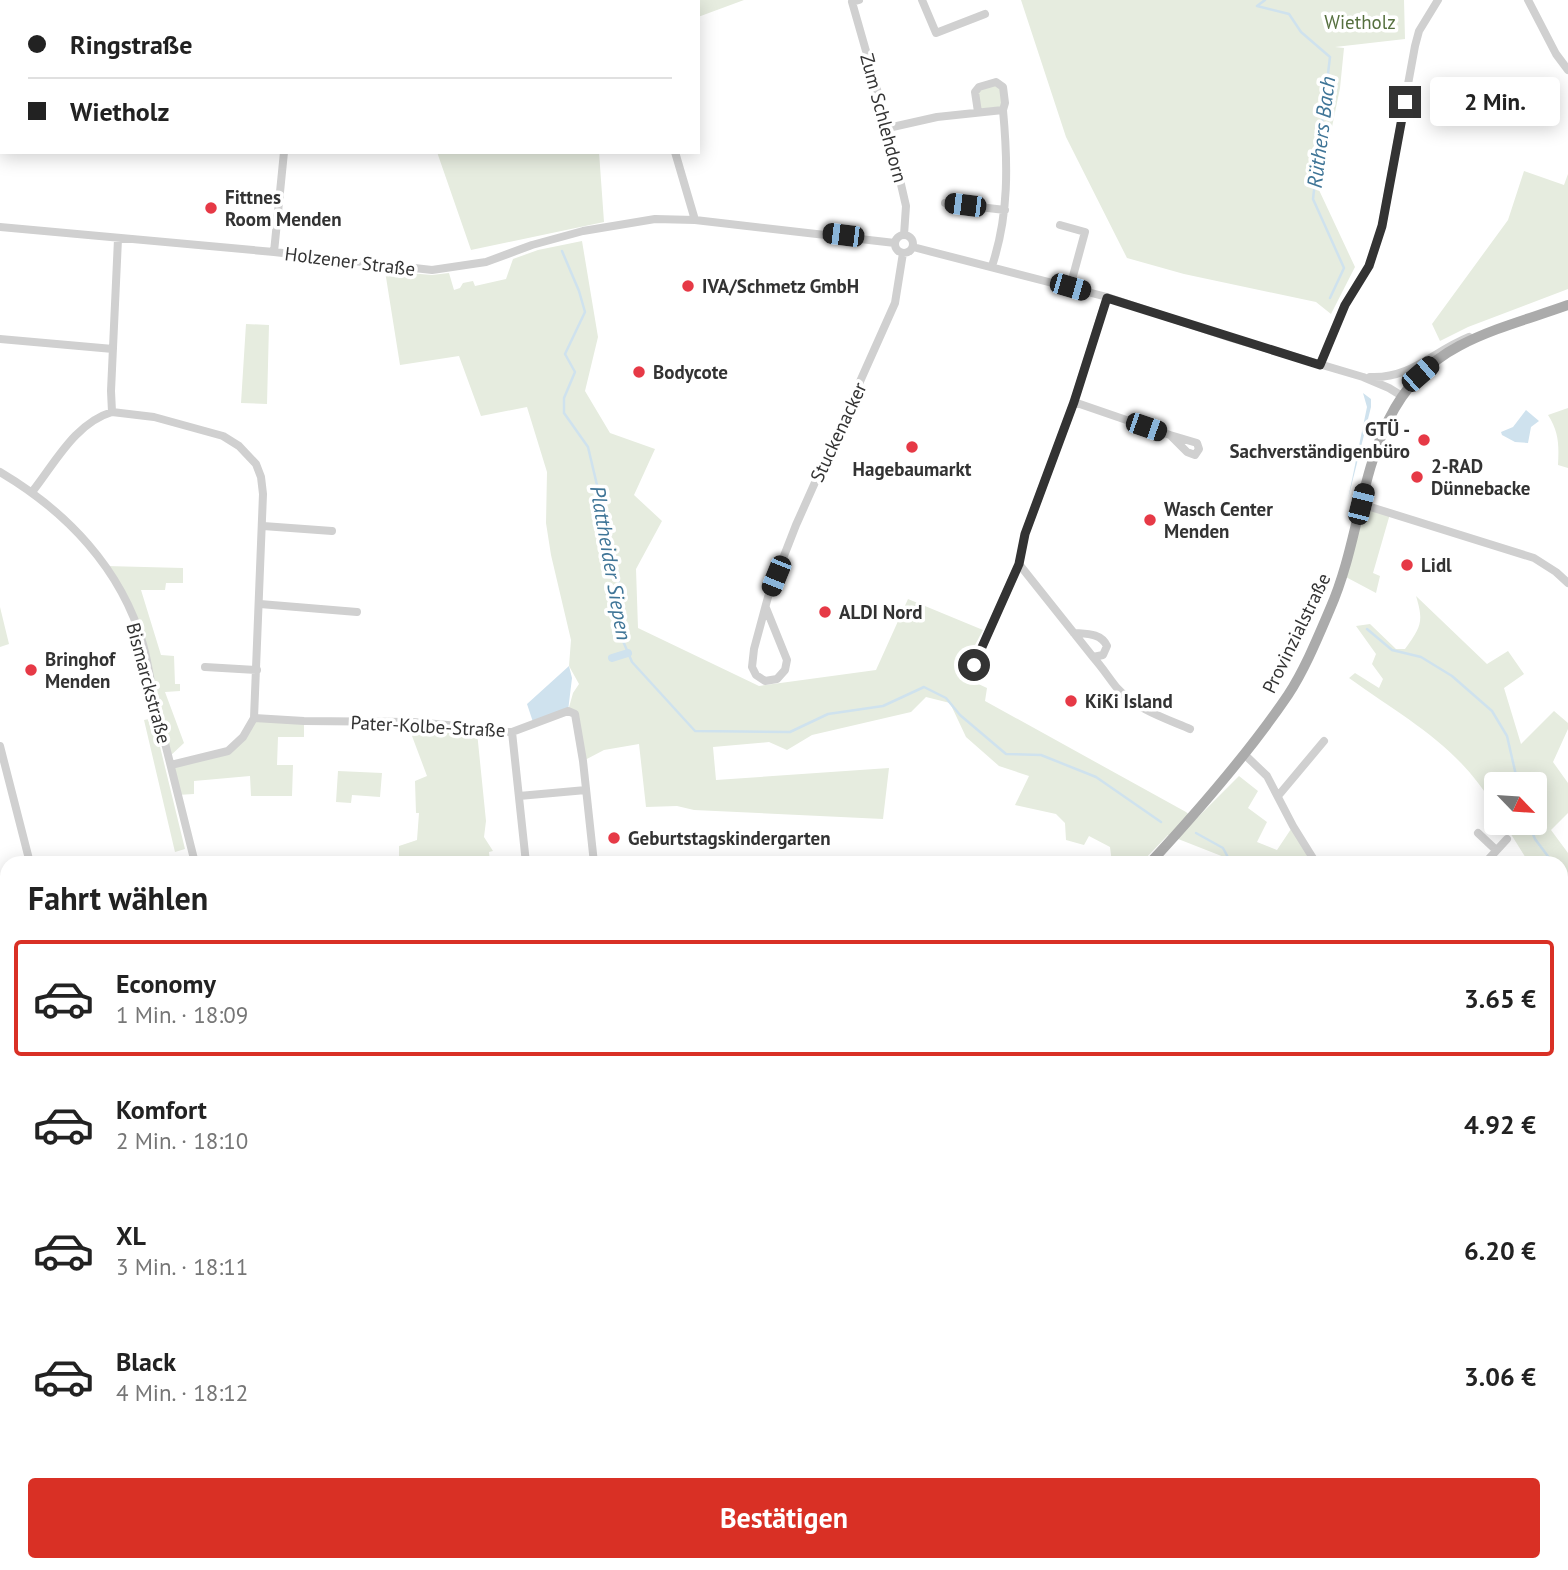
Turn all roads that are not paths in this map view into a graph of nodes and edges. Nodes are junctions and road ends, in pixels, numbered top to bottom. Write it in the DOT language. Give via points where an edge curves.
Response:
graph roads {
  1 [pos="922,0"];
  2 [pos="1438,0"];
  3 [pos="1528,0"];
  4 [pos="856,1"];
  5 [pos="985,14"];
  6 [pos="1568,70"];
  7 [pos="1003,110"];
  8 [pos="978,112"];
  9 [pos="888,128"];
  10 [pos="284,154"];
  11 [pos="676,154"];
  12 [pos="946,203"];
  13 [pos="1005,209"];
  14 [pos="695,220"];
  15 [pos="1060,225"];
  16 [pos="0,227"];
  17 [pos="904,235"];
  18 [pos="118,239"];
  19 [pos="895,243"];
  20 [pos="913,247"];
  21 [pos="274,252"];
  22 [pos="903,254"];
  23 [pos="992,266"];
  24 [pos="1070,287"];
  25 [pos="1107,298"];
  26 [pos="1568,305"];
  27 [pos="1478,337"];
  28 [pos="0,339"];
  29 [pos="113,349"];
  30 [pos="1320,365"];
  31 [pos="1363,377"];
  32 [pos="1402,397"];
  33 [pos="1074,402"];
  34 [pos="112,412"];
  35 [pos="1170,435"];
  36 [pos="0,472"];
  37 [pos="32,492"];
  38 [pos="1361,504"];
  39 [pos="263,526"];
  40 [pos="332,531"];
  41 [pos="1019,564"];
  42 [pos="1568,583"];
  43 [pos="260,604"];
  44 [pos="766,608"];
  45 [pos="357,612"];
  46 [pos="1074,633"];
  47 [pos="1093,657"];
  48 [pos="969,666"];
  49 [pos="205,667"];
  50 [pos="257,670"];
  51 [pos="254,718"];
  52 [pos="1190,729"];
  53 [pos="512,732"];
  54 [pos="1324,741"];
  55 [pos="0,746"];
  56 [pos="1244,754"];
  57 [pos="171,765"];
  58 [pos="586,790"];
  59 [pos="519,796"];
  60 [pos="1278,796"];
  61 [pos="1478,833"];
  62 [pos="1507,839"];
  63 [pos="1496,850"];
  64 [pos="28,856"];
  65 [pos="193,856"];
  66 [pos="525,856"];
  67 [pos="593,856"];
  68 [pos="1156,856"];
  69 [pos="1312,856"];
  70 [pos="1491,856"];
  1 -- 5 [label="street" via="936,33"];
  2 -- 30 [label="street" via="1417,38 1382,226 1369,266 1345,305"];
  3 -- 6 [label="street"];
  4 -- 9 [label="street, Zum Schlehdorn"];
  7 -- 8 [label="street"];
  7 -- 8 [label="street" via="1003,87 996,82 975,92"];
  7 -- 13 [label="street"];
  8 -- 9 [label="street"];
  9 -- 17 [label="street, Zum Schlehdorn" via="906,206"];
  10 -- 21 [label="street"];
  11 -- 14 [label="street"];
  12 -- 13 [label="street"];
  13 -- 23 [label="street"];
  14 -- 19 [label="street, Holzener Straße"];
  14 -- 21 [label="street, Holzener Straße" via="654,219 583,231 486,262 432,270"];
  15 -- 24 [label="street" via="1085,232"];
  16 -- 18 [label="street, Holzener Straße"];
  17 -- 19 [label="street"];
  17 -- 20 [label="street"];
  18 -- 21 [label="street, Holzener Straße"];
  18 -- 29 [label="street"];
  19 -- 22 [label="street"];
  20 -- 22 [label="street"];
  20 -- 23 [label="street"];
  22 -- 44 [label="street, Stuckenacker" via="895,303 796,525"];
  23 -- 24 [label="street"];
  24 -- 25 [label="street"];
  25 -- 30 [label="street"];
  25 -- 33 [label="street"];
  26 -- 27 [label="main road, Provinzialstraße"];
  27 -- 31 [label="street, Provinzialstraße" via="1471,335 1398,375"];
  27 -- 32 [label="main road, Provinzialstraße" via="1434,362"];
  28 -- 29 [label="street"];
  29 -- 34 [label="street"];
  30 -- 31 [label="street"];
  31 -- 32 [label="street"];
  32 -- 38 [label="main road, Provinzialstraße" via="1380,436"];
  33 -- 35 [label="street"];
  33 -- 41 [label="street" via="1025,534"];
  34 -- 37 [label="street" via="81,429"];
  34 -- 39 [label="street" via="154,417 223,436 239,446 261,477"];
  36 -- 37 [label="street, Bismarckstraße"];
  37 -- 57 [label="street, Bismarckstraße" via="80,534 125,598 143,645"];
  38 -- 42 [label="street" via="1534,558"];
  38 -- 56 [label="main road, Provinzialstraße" via="1344,576 1323,625 1289,693"];
  39 -- 40 [label="street"];
  39 -- 43 [label="street"];
  41 -- 46 [label="street"];
  41 -- 48 [label="street" via="974,665"];
  43 -- 45 [label="street"];
  43 -- 50 [label="street"];
  44 -- 44 [label="street, Stuckenacker" via="751,667 765,681 777,679 787,660"];
  46 -- 47 [label="street"];
  46 -- 47 [label="street" via="1104,639 1103,655"];
  47 -- 52 [label="street" via="1129,698"];
  49 -- 50 [label="street"];
  50 -- 51 [label="street"];
  51 -- 53 [label="street, Pater-Kolbe-Straße" via="413,722"];
  51 -- 57 [label="street" via="228,751"];
  53 -- 58 [label="street, Pater-Kolbe-Straße" via="568,711 575,714"];
  53 -- 59 [label="street"];
  54 -- 60 [label="street"];
  55 -- 64 [label="street"];
  56 -- 60 [label="street" via="1267,776"];
  56 -- 68 [label="main road, Provinzialstraße"];
  57 -- 65 [label="street, Bismarckstraße"];
  58 -- 59 [label="street"];
  58 -- 67 [label="street, Pater-Kolbe-Straße"];
  59 -- 66 [label="street"];
  60 -- 69 [label="street"];
  61 -- 63 [label="street"];
  62 -- 63 [label="street"];
  63 -- 70 [label="street"];
}
